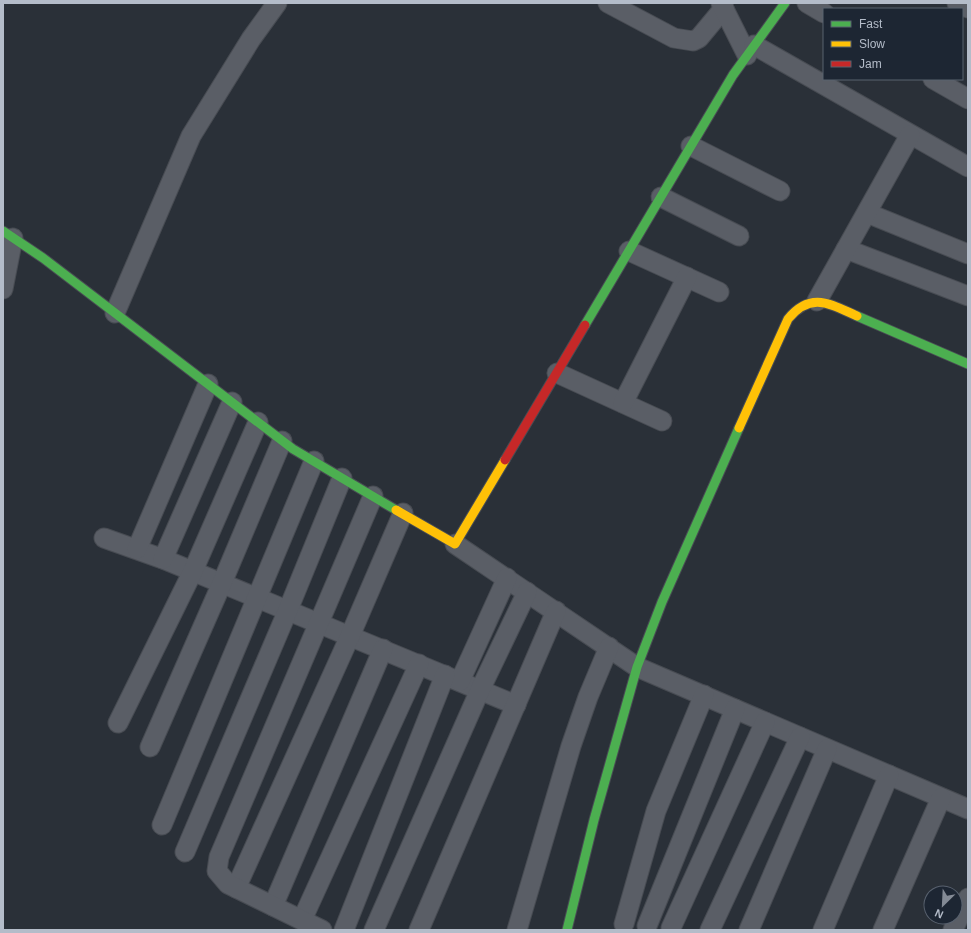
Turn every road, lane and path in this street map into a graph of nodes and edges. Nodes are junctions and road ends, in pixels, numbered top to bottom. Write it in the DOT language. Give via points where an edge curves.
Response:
graph roads {
  1 [pos="276,3"];
  2 [pos="608,3"];
  3 [pos="786,3"];
  4 [pos="808,3"];
  5 [pos="957,3"];
  6 [pos="722,6"];
  7 [pos="968,8"];
  8 [pos="823,12"];
  9 [pos="750,50"];
  10 [pos="936,80"];
  11 [pos="968,99"];
  12 [pos="910,135"];
  13 [pos="691,146"];
  14 [pos="968,167"];
  15 [pos="780,191"];
  16 [pos="661,197"];
  17 [pos="867,213"];
  18 [pos="8,234"];
  19 [pos="739,236"];
  20 [pos="846,249"];
  21 [pos="629,250"];
  22 [pos="968,254"];
  23 [pos="687,277"];
  24 [pos="3,289"];
  25 [pos="719,292"];
  26 [pos="968,296"];
  27 [pos="817,301"];
  28 [pos="114,313"];
  29 [pos="968,364"];
  30 [pos="557,373"];
  31 [pos="208,384"];
  32 [pos="232,402"];
  33 [pos="623,403"];
  34 [pos="662,421"];
  35 [pos="258,422"];
  36 [pos="282,441"];
  37 [pos="314,461"];
  38 [pos="342,478"];
  39 [pos="373,496"];
  40 [pos="403,513"];
  41 [pos="104,538"];
  42 [pos="456,544"];
  43 [pos="137,549"];
  44 [pos="163,559"];
  45 [pos="193,571"];
  46 [pos="507,578"];
  47 [pos="222,583"];
  48 [pos="527,592"];
  49 [pos="256,597"];
  50 [pos="288,610"];
  51 [pos="556,611"];
  52 [pos="318,623"];
  53 [pos="350,636"];
  54 [pos="609,647"];
  55 [pos="383,649"];
  56 [pos="419,664"];
  57 [pos="637,666"];
  58 [pos="452,678"];
  59 [pos="480,690"];
  60 [pos="704,695"];
  61 [pos="516,705"];
  62 [pos="735,709"];
  63 [pos="765,722"];
  64 [pos="118,723"];
  65 [pos="800,737"];
  66 [pos="150,747"];
  67 [pos="827,749"];
  68 [pos="889,775"];
  69 [pos="941,798"];
  70 [pos="968,810"];
  71 [pos="162,825"];
  72 [pos="185,852"];
  73 [pos="236,888"];
  74 [pos="968,898"];
  75 [pos="273,906"];
  76 [pos="302,920"];
  77 [pos="624,924"];
  78 [pos="647,926"];
  79 [pos="671,928"];
  80 [pos="322,930"];
  81 [pos="344,930"];
  82 [pos="374,930"];
  83 [pos="418,930"];
  84 [pos="517,930"];
  85 [pos="567,930"];
  86 [pos="710,930"];
  87 [pos="749,930"];
  88 [pos="823,930"];
  89 [pos="883,930"];
  90 [pos="953,930"];
  1 -- 28 [label="street" via="191,136"];
  2 -- 6 [label="street" via="674,38 693,41 699,38"];
  3 -- 9 [label="street"];
  4 -- 8 [label="street"];
  5 -- 7 [label="street"];
  6 -- 9 [label="street"];
  9 -- 12 [label="street"];
  9 -- 13 [label="street"];
  10 -- 11 [label="street"];
  12 -- 14 [label="street"];
  12 -- 17 [label="street"];
  13 -- 15 [label="street"];
  13 -- 16 [label="street"];
  16 -- 19 [label="street"];
  16 -- 21 [label="street"];
  17 -- 20 [label="street"];
  17 -- 22 [label="street"];
  18 -- 24 [label="street"];
  18 -- 28 [label="street"];
  20 -- 26 [label="street"];
  20 -- 27 [label="street"];
  21 -- 23 [label="street"];
  21 -- 30 [label="street"];
  23 -- 25 [label="street"];
  23 -- 33 [label="street"];
  27 -- 29 [label="street" via="830,304"];
  27 -- 57 [label="street" via="796,309 788,318 662,602"];
  28 -- 31 [label="street"];
  30 -- 33 [label="street"];
  30 -- 42 [label="street"];
  31 -- 32 [label="street"];
  31 -- 43 [label="street"];
  32 -- 35 [label="street"];
  32 -- 44 [label="street"];
  33 -- 34 [label="street"];
  35 -- 36 [label="street"];
  35 -- 45 [label="street"];
  36 -- 37 [label="street"];
  36 -- 47 [label="street"];
  37 -- 38 [label="street"];
  37 -- 49 [label="street"];
  38 -- 39 [label="street"];
  38 -- 50 [label="street"];
  39 -- 40 [label="street"];
  39 -- 52 [label="street"];
  40 -- 42 [label="street"];
  40 -- 53 [label="street"];
  41 -- 43 [label="street"];
  42 -- 46 [label="street"];
  43 -- 44 [label="street"];
  44 -- 45 [label="street"];
  45 -- 47 [label="street"];
  45 -- 64 [label="street"];
  46 -- 48 [label="street"];
  46 -- 58 [label="street"];
  47 -- 49 [label="street"];
  47 -- 66 [label="street"];
  48 -- 51 [label="street"];
  48 -- 59 [label="street"];
  49 -- 50 [label="street"];
  49 -- 71 [label="street"];
  50 -- 52 [label="street"];
  50 -- 72 [label="street"];
  51 -- 54 [label="street"];
  51 -- 61 [label="street"];
  52 -- 53 [label="street"];
  52 -- 73 [label="street" via="219,857 217,871 228,884"];
  53 -- 55 [label="street"];
  53 -- 73 [label="street"];
  54 -- 57 [label="street"];
  54 -- 84 [label="street" via="571,746"];
  55 -- 56 [label="street"];
  55 -- 75 [label="street"];
  56 -- 58 [label="street"];
  56 -- 76 [label="street"];
  57 -- 60 [label="street"];
  57 -- 85 [label="street" via="594,820"];
  58 -- 59 [label="street"];
  58 -- 81 [label="street"];
  59 -- 61 [label="street"];
  59 -- 82 [label="street"];
  60 -- 62 [label="street"];
  60 -- 77 [label="street" via="656,811"];
  61 -- 83 [label="street"];
  62 -- 63 [label="street"];
  62 -- 78 [label="street"];
  63 -- 65 [label="street"];
  63 -- 79 [label="street"];
  65 -- 67 [label="street"];
  65 -- 86 [label="street"];
  67 -- 68 [label="street"];
  67 -- 87 [label="street"];
  68 -- 69 [label="street"];
  68 -- 88 [label="street"];
  69 -- 70 [label="street"];
  69 -- 89 [label="street"];
  73 -- 75 [label="street"];
  74 -- 90 [label="street"];
  75 -- 76 [label="street"];
  76 -- 80 [label="street"];
}
